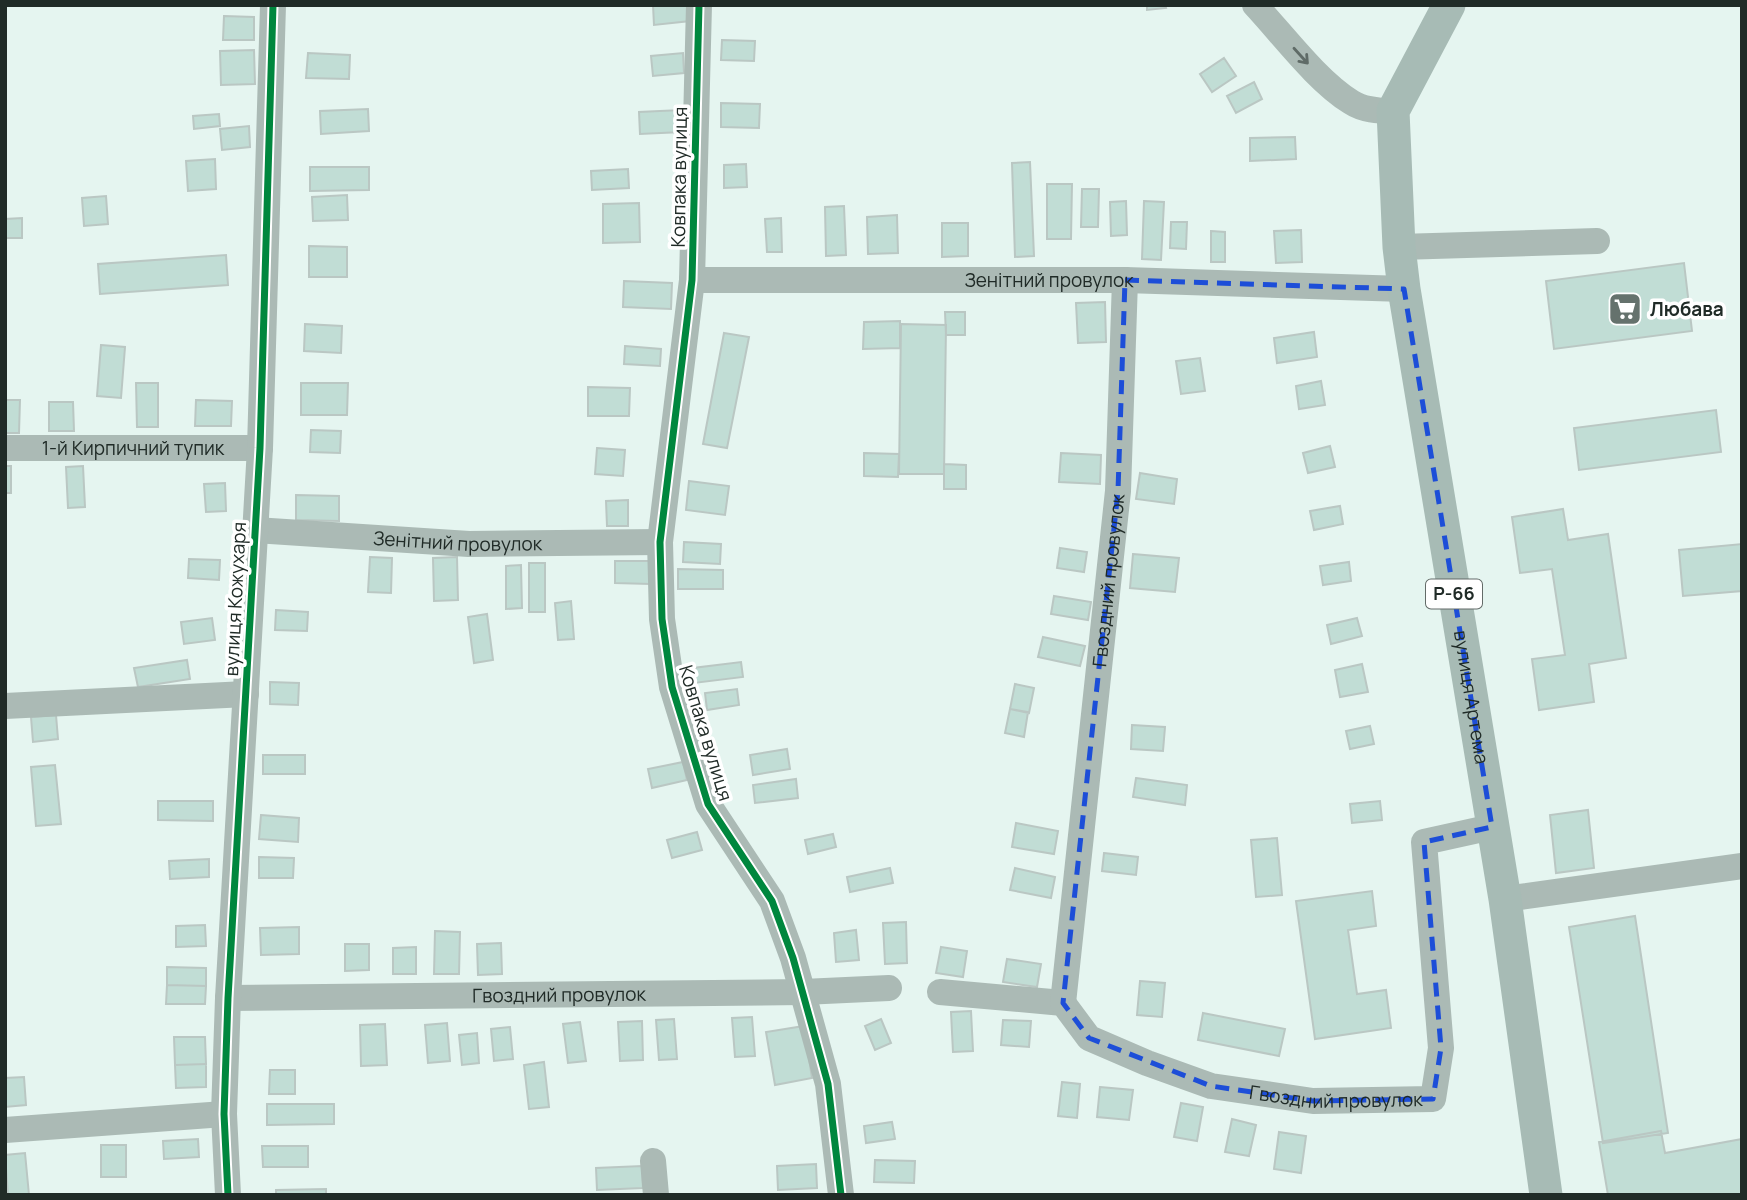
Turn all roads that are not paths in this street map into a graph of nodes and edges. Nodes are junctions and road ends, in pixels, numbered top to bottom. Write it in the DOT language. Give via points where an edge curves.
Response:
graph roads {
  1 [pos="273,5"];
  2 [pos="699,5"];
  3 [pos="1255,5"];
  4 [pos="1449,5"];
  5 [pos="1393,111"];
  6 [pos="1597,241"];
  7 [pos="1399,247"];
  8 [pos="692,280"];
  9 [pos="1125,280"];
  10 [pos="1404,289"];
  11 [pos="5,448"];
  12 [pos="260,448"];
  13 [pos="256,530"];
  14 [pos="660,542"];
  15 [pos="246,694"];
  16 [pos="5,706"];
  17 [pos="1492,828"];
  18 [pos="1742,866"];
  19 [pos="1505,899"];
  20 [pos="889,988"];
  21 [pos="803,992"];
  22 [pos="940,992"];
  23 [pos="228,998"];
  24 [pos="1063,1003"];
  25 [pos="224,1114"];
  26 [pos="5,1130"];
  27 [pos="653,1161"];
  28 [pos="228,1195"];
  29 [pos="656,1195"];
  30 [pos="841,1195"];
  31 [pos="1546,1195"];
  1 -- 12 [label="street, вулиця Кожухаря"];
  2 -- 8 [label="street, Ковпака вулиця"];
  3 -- 5 [label="street, one-way" via="1317,74 1352,103 1373,111"];
  4 -- 5 [label="main road"];
  5 -- 7 [label="main road, вулиця Артема / Р-66"];
  6 -- 7 [label="street"];
  7 -- 10 [label="main road, вулиця Артема / Р-66"];
  8 -- 9 [label="street, Зенітний провулок"];
  8 -- 14 [label="street, Ковпака вулиця"];
  9 -- 10 [label="street, Зенітний провулок"];
  9 -- 24 [label="street, Гвоздний провулок" via="1118,491"];
  10 -- 17 [label="main road, вулиця Артема / Р-66"];
  11 -- 12 [label="street, 1-й Кирпичний тупик"];
  12 -- 13 [label="street, вулиця Кожухаря"];
  13 -- 14 [label="street, Зенітний провулок" via="469,544"];
  13 -- 15 [label="street, вулиця Кожухаря"];
  14 -- 21 [label="street, Ковпака вулиця" via="662,619 672,687 708,804 772,901"];
  15 -- 16 [label="street"];
  15 -- 23 [label="street, вулиця Кожухаря"];
  17 -- 19 [label="main road, вулиця Артема / Р-66"];
  17 -- 24 [label="street, Гвоздний провулок" via="1424,842 1441,1048 1433,1099 1313,1101 1211,1086 1089,1038"];
  18 -- 19 [label="street"];
  19 -- 31 [label="main road, вулиця Артема / Р-66"];
  20 -- 21 [label="street, Гвоздний провулок"];
  21 -- 23 [label="street, Гвоздний провулок"];
  21 -- 30 [label="street, Ковпака вулиця" via="828,1084"];
  22 -- 24 [label="street"];
  23 -- 25 [label="street, вулиця Кожухаря"];
  25 -- 26 [label="street"];
  25 -- 28 [label="street, вулиця Кожухаря"];
  27 -- 29 [label="street"];
}
